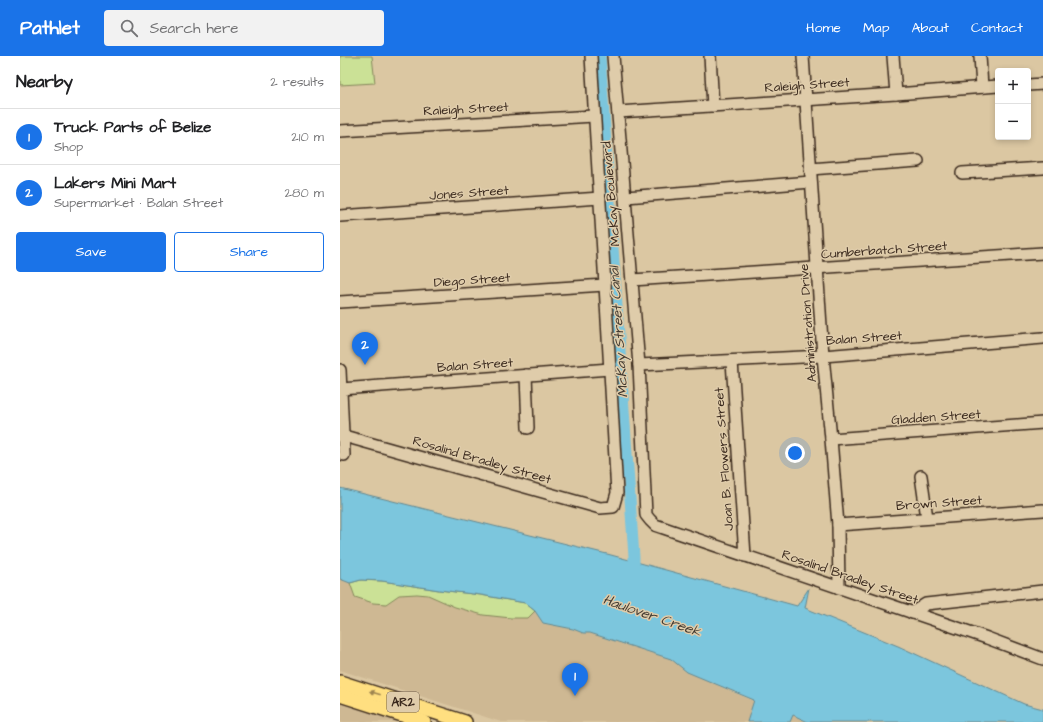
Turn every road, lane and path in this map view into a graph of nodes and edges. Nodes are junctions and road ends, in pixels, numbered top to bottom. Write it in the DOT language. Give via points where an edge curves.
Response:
graph roads {
  1 [pos="591,56"];
  2 [pos="613,56"];
  3 [pos="710,56"];
  4 [pos="803,56"];
  5 [pos="893,56"];
  6 [pos="980,56"];
  7 [pos="1043,84"];
  8 [pos="1031,85"];
  9 [pos="995,86"];
  10 [pos="982,87"];
  11 [pos="896,94"];
  12 [pos="806,99"];
  13 [pos="713,106"];
  14 [pos="618,112"];
  15 [pos="594,116"];
  16 [pos="340,131"];
  17 [pos="918,161"];
  18 [pos="1043,168"];
  19 [pos="810,169"];
  20 [pos="962,174"];
  21 [pos="811,182"];
  22 [pos="626,197"];
  23 [pos="600,198"];
  24 [pos="340,216"];
  25 [pos="1043,253"];
  26 [pos="818,269"];
  27 [pos="632,280"];
  28 [pos="606,285"];
  29 [pos="340,302"];
  30 [pos="1043,338"];
  31 [pos="823,356"];
  32 [pos="732,361"];
  33 [pos="639,365"];
  34 [pos="610,369"];
  35 [pos="340,370"];
  36 [pos="526,375"];
  37 [pos="341,389"];
  38 [pos="342,422"];
  39 [pos="1043,423"];
  40 [pos="528,428"];
  41 [pos="344,436"];
  42 [pos="831,439"];
  43 [pos="344,455"];
  44 [pos="921,476"];
  45 [pos="613,507"];
  46 [pos="1043,510"];
  47 [pos="927,518"];
  48 [pos="650,520"];
  49 [pos="838,525"];
  50 [pos="745,556"];
  51 [pos="839,588"];
  52 [pos="1043,591"];
  53 [pos="912,612"];
  54 [pos="1043,659"];
  55 [pos="340,682"];
  56 [pos="340,695"];
  57 [pos="424,722"];
  58 [pos="466,722"];
  1 -- 15 [label="street, McKay Boulevard"];
  2 -- 14 [label="street, McKay Boulevard"];
  3 -- 13 [label="street"];
  4 -- 12 [label="street, Administration Drive"];
  5 -- 11 [label="street"];
  6 -- 10 [label="street"];
  7 -- 8 [label="street"];
  9 -- 10 [label="street, Raleigh Street"];
  10 -- 11 [label="street, Raleigh Street"];
  11 -- 12 [label="street, Raleigh Street"];
  12 -- 13 [label="street, Raleigh Street"];
  12 -- 19 [label="street, Administration Drive"];
  13 -- 14 [label="street, Raleigh Street"];
  14 -- 22 [label="street, McKay Boulevard"];
  15 -- 16 [label="street, Raleigh Street"];
  15 -- 23 [label="street, McKay Boulevard"];
  17 -- 19 [label="street"];
  18 -- 20 [label="street"];
  19 -- 21 [label="street, Administration Drive"];
  21 -- 22 [label="street"];
  21 -- 26 [label="street, Administration Drive"];
  22 -- 27 [label="street, McKay Boulevard"];
  23 -- 24 [label="street, Jones Street"];
  23 -- 28 [label="street, McKay Boulevard"];
  25 -- 26 [label="street, Cumberbatch Street"];
  26 -- 27 [label="street, Cumberbatch Street"];
  26 -- 31 [label="street, Administration Drive"];
  27 -- 33 [label="street, McKay Boulevard"];
  28 -- 29 [label="street, Diego Street"];
  28 -- 34 [label="street, McKay Boulevard"];
  30 -- 31 [label="street, Balan Street"];
  31 -- 32 [label="street, Balan Street"];
  31 -- 42 [label="street, Administration Drive"];
  32 -- 33 [label="street, Balan Street"];
  32 -- 50 [label="street, Joan B. Flowers Street"];
  33 -- 48 [label="street, McKay Boulevard" via="646,515"];
  34 -- 36 [label="street, Balan Street"];
  34 -- 45 [label="street, McKay Boulevard" via="617,494"];
  35 -- 37 [label="street"];
  36 -- 37 [label="street, Balan Street"];
  36 -- 40 [label="street"];
  37 -- 38 [label="street"];
  38 -- 41 [label="street"];
  39 -- 42 [label="street, Gladden Street"];
  41 -- 43 [label="street"];
  41 -- 45 [label="street, Rosalind Bradley Street" via="600,508"];
  42 -- 49 [label="street, Administration Drive"];
  44 -- 47 [label="street"];
  46 -- 47 [label="street, Brown Street"];
  47 -- 49 [label="street, Brown Street"];
  48 -- 50 [label="street, Rosalind Bradley Street" via="655,525"];
  49 -- 51 [label="street, Administration Drive"];
  50 -- 51 [label="street, Rosalind Bradley Street"];
  51 -- 53 [label="street, Rosalind Bradley Street"];
  52 -- 53 [label="street" via="926,604"];
  53 -- 54 [label="street, Rosalind Bradley Street"];
  58 -- 55 [label="main road, AR2, one-way"];
  56 -- 57 [label="main road, AR2"];
}
